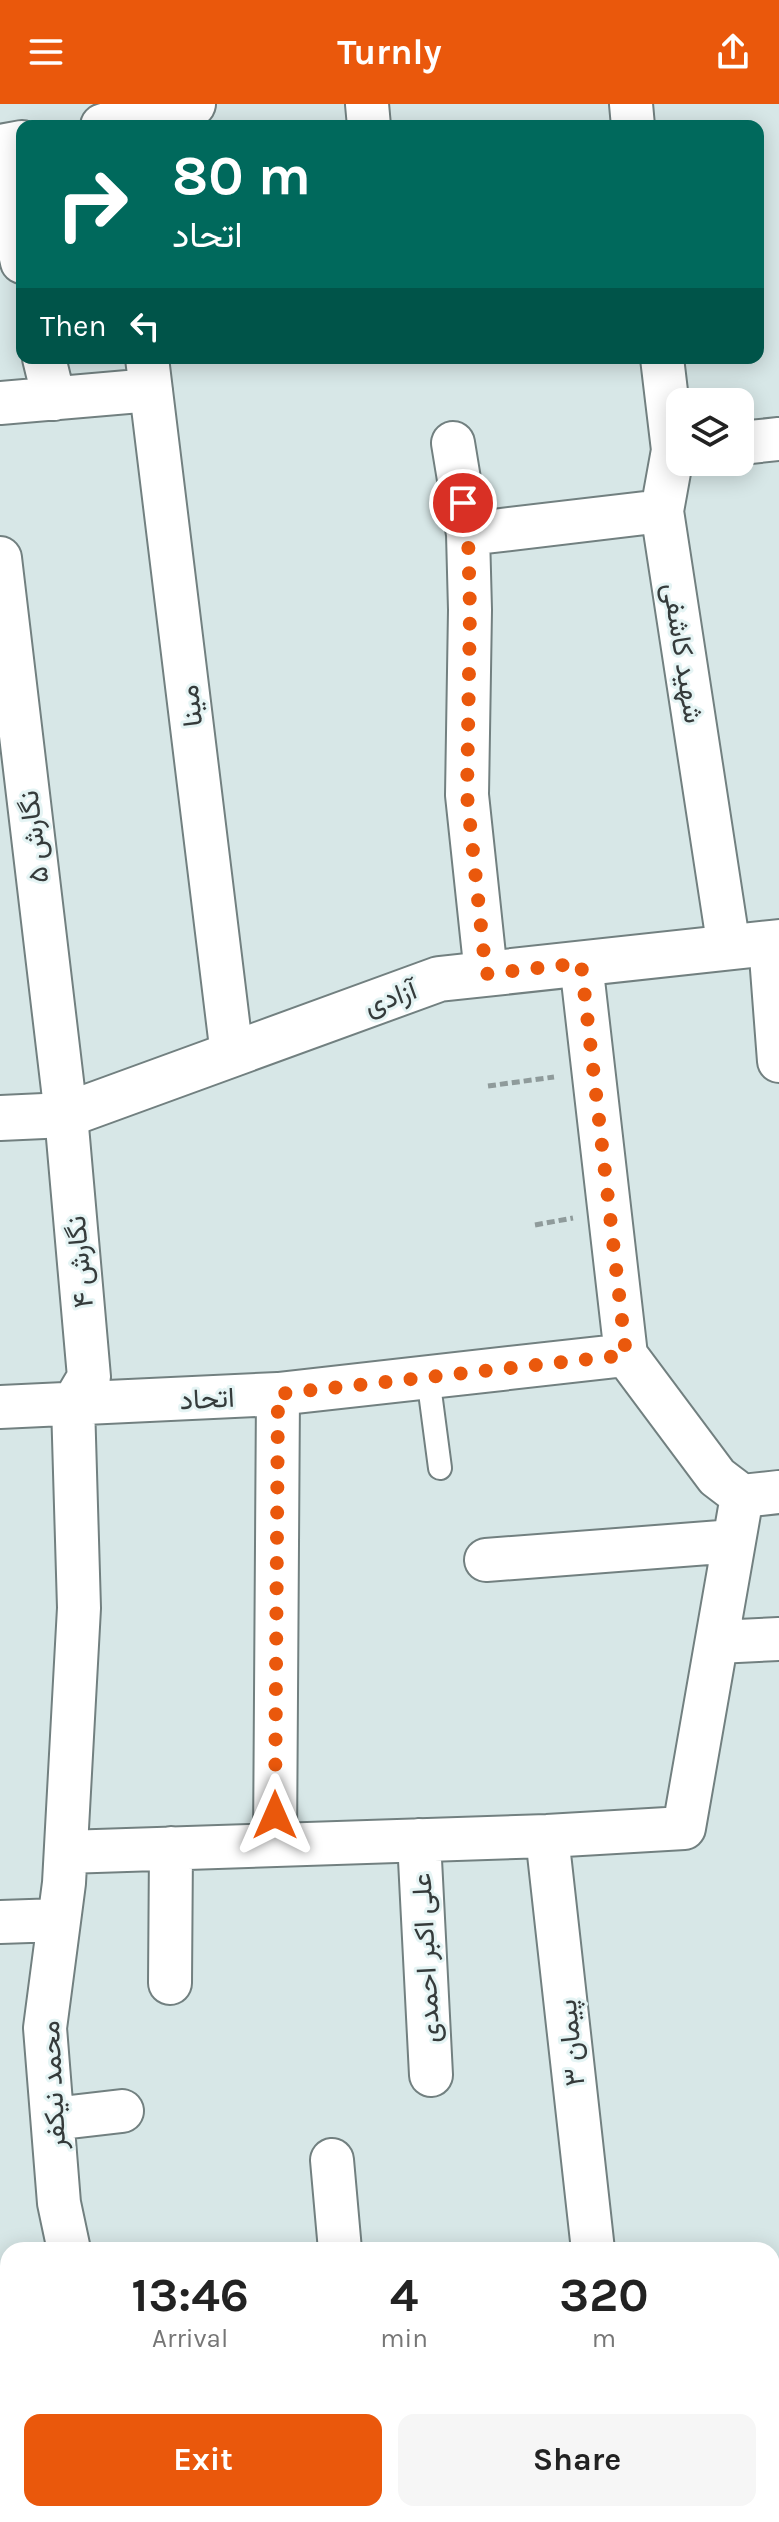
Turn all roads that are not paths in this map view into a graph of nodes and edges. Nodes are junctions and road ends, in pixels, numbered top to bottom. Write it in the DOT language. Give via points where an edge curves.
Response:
graph roads {
  1 [pos="193,104"];
  2 [pos="132,120"];
  3 [pos="0,167"];
  4 [pos="16,236"];
  5 [pos="45,364"];
  6 [pos="663,364"];
  7 [pos="149,374"];
  8 [pos="667,388"];
  9 [pos="54,399"];
  10 [pos="0,403"];
  11 [pos="779,439"];
  12 [pos="754,442"];
  13 [pos="453,443"];
  14 [pos="670,476"];
  15 [pos="662,511"];
  16 [pos="468,534"];
  17 [pos="0,558"];
  18 [pos="759,944"];
  19 [pos="581,963"];
  20 [pos="486,974"];
  21 [pos="232,1055"];
  22 [pos="779,1061"];
  23 [pos="66,1115"];
  24 [pos="0,1118"];
  25 [pos="626,1355"];
  26 [pos="428,1377"];
  27 [pos="278,1394"];
  28 [pos="73,1404"];
  29 [pos="0,1407"];
  30 [pos="440,1468"];
  31 [pos="760,1494"];
  32 [pos="734,1541"];
  33 [pos="486,1560"];
  34 [pos="779,1639"];
  35 [pos="717,1642"];
  36 [pos="547,1836"];
  37 [pos="419,1840"];
  38 [pos="275,1845"];
  39 [pos="171,1848"];
  40 [pos="66,1852"];
  41 [pos="59,1920"];
  42 [pos="0,1922"];
  43 [pos="170,1983"];
  44 [pos="431,2075"];
  45 [pos="122,2111"];
  46 [pos="53,2119"];
  47 [pos="332,2160"];
  48 [pos="67,2242"];
  49 [pos="339,2242"];
  50 [pos="592,2242"];
  1 -- 2 [label="street"];
  3 -- 4 [label="street"];
  5 -- 9 [label="street"];
  6 -- 8 [label="street, شهید کاشفی"];
  7 -- 9 [label="street"];
  7 -- 21 [label="street, مینا"];
  9 -- 10 [label="street"];
  11 -- 12 [label="street"];
  13 -- 16 [label="street"];
  14 -- 15 [label="street, شهید کاشفی"];
  15 -- 16 [label="street"];
  15 -- 18 [label="street, شهید کاشفی"];
  16 -- 20 [label="street" via="467,795"];
  17 -- 23 [label="street, نگارش ۵"];
  18 -- 19 [label="street, آزادی"];
  18 -- 22 [label="street, شهید کاشفی"];
  19 -- 20 [label="street, آزادی"];
  19 -- 25 [label="street"];
  20 -- 21 [label="street, آزادی" via="439,979"];
  21 -- 23 [label="street, آزادی"];
  23 -- 24 [label="street, آزادی"];
  23 -- 28 [label="street, نگارش ۴" via="89,1377"];
  25 -- 26 [label="street, اتحاد"];
  25 -- 31 [label="street" via="717,1477"];
  26 -- 27 [label="street, اتحاد"];
  26 -- 30 [label="lane"];
  27 -- 28 [label="street, اتحاد"];
  27 -- 38 [label="street"];
  28 -- 29 [label="street, اتحاد"];
  28 -- 40 [label="street, محمد نیکفر" via="79,1608"];
  31 -- 32 [label="street"];
  32 -- 33 [label="street"];
  32 -- 35 [label="street"];
  34 -- 35 [label="street"];
  35 -- 36 [label="street" via="684,1828"];
  36 -- 37 [label="street"];
  36 -- 50 [label="street, پیمان ۳"];
  37 -- 38 [label="street"];
  37 -- 44 [label="street, علی اکبر احمدی"];
  38 -- 39 [label="street"];
  39 -- 40 [label="street"];
  39 -- 43 [label="street"];
  40 -- 41 [label="street, محمد نیکفر"];
  41 -- 42 [label="street"];
  41 -- 46 [label="street, محمد نیکفر" via="45,2028"];
  45 -- 46 [label="street"];
  46 -- 48 [label="street, محمد نیکفر"];
  47 -- 49 [label="street"];
}
